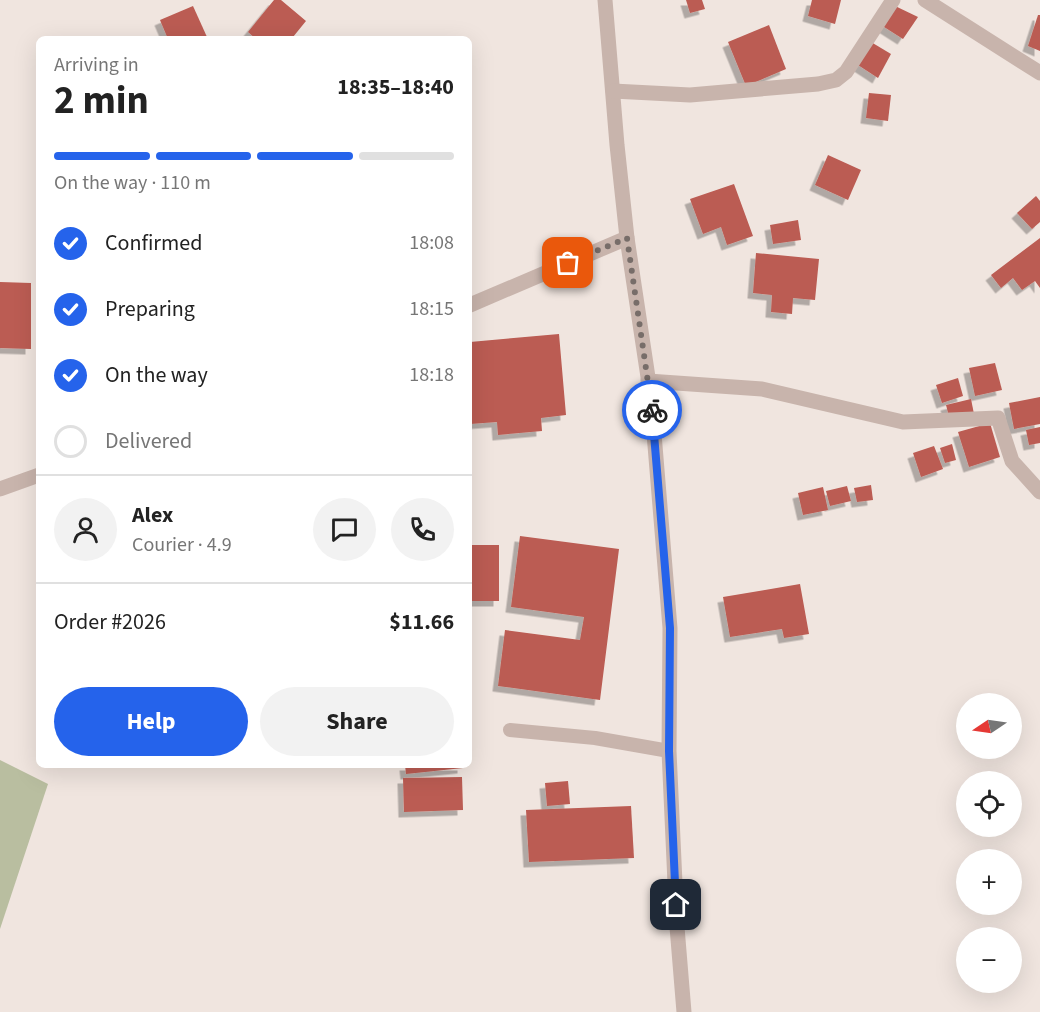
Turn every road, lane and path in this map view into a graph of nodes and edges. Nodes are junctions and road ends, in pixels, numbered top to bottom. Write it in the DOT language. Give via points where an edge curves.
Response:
graph roads {
  1 [pos="605,0"];
  2 [pos="893,0"];
  3 [pos="925,0"];
  4 [pos="1040,73"];
  5 [pos="613,91"];
  6 [pos="627,238"];
  7 [pos="472,304"];
  8 [pos="648,381"];
  9 [pos="36,476"];
  10 [pos="0,489"];
  11 [pos="1040,492"];
  12 [pos="510,730"];
  13 [pos="669,751"];
  14 [pos="684,1012"];
  1 -- 5 [label="street"];
  2 -- 5 [label="street" via="846,72 836,80 690,95"];
  3 -- 4 [label="street"];
  5 -- 6 [label="street"];
  6 -- 7 [label="street"];
  6 -- 8 [label="street"];
  8 -- 11 [label="street" via="762,389 903,422 998,418 1012,461"];
  8 -- 13 [label="street" via="670,628"];
  9 -- 10 [label="street"];
  12 -- 13 [label="lane" via="595,738"];
  13 -- 14 [label="street"];
}
